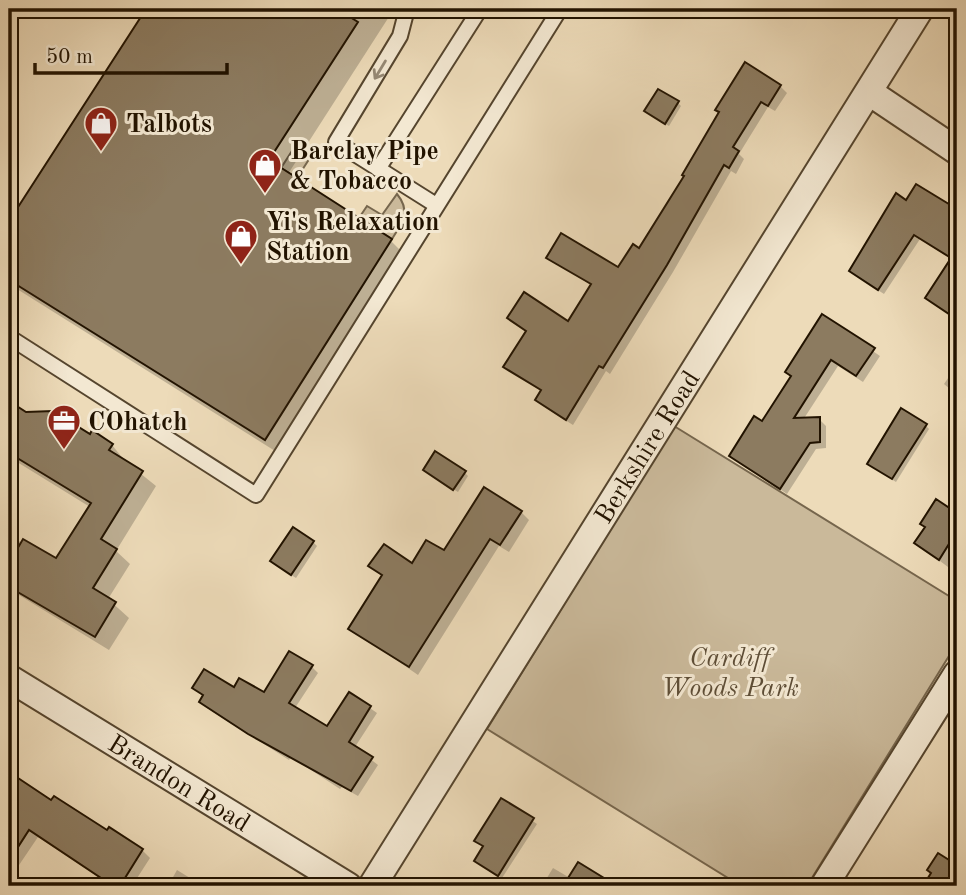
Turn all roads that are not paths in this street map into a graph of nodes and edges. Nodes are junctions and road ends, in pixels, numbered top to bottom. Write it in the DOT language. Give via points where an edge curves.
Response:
graph roads {
  1 [pos="407,9"];
  2 [pos="480,9"];
  3 [pos="560,9"];
  4 [pos="920,9"];
  5 [pos="869,92"];
  6 [pos="957,151"];
  7 [pos="378,169"];
  8 [pos="436,205"];
  9 [pos="9,337"];
  10 [pos="957,674"];
  11 [pos="9,678"];
  12 [pos="348,886"];
  13 [pos="372,886"];
  14 [pos="824,886"];
  1 -- 7 [label="lane, one-way" via="400,36 336,142"];
  2 -- 7 [label="lane"];
  3 -- 8 [label="lane"];
  4 -- 5 [label="street, Berkshire Road"];
  5 -- 6 [label="street"];
  5 -- 13 [label="street, Berkshire Road"];
  7 -- 8 [label="lane"];
  8 -- 9 [label="lane" via="256,495"];
  10 -- 14 [label="street"];
  11 -- 12 [label="street, Brandon Road"];
}
